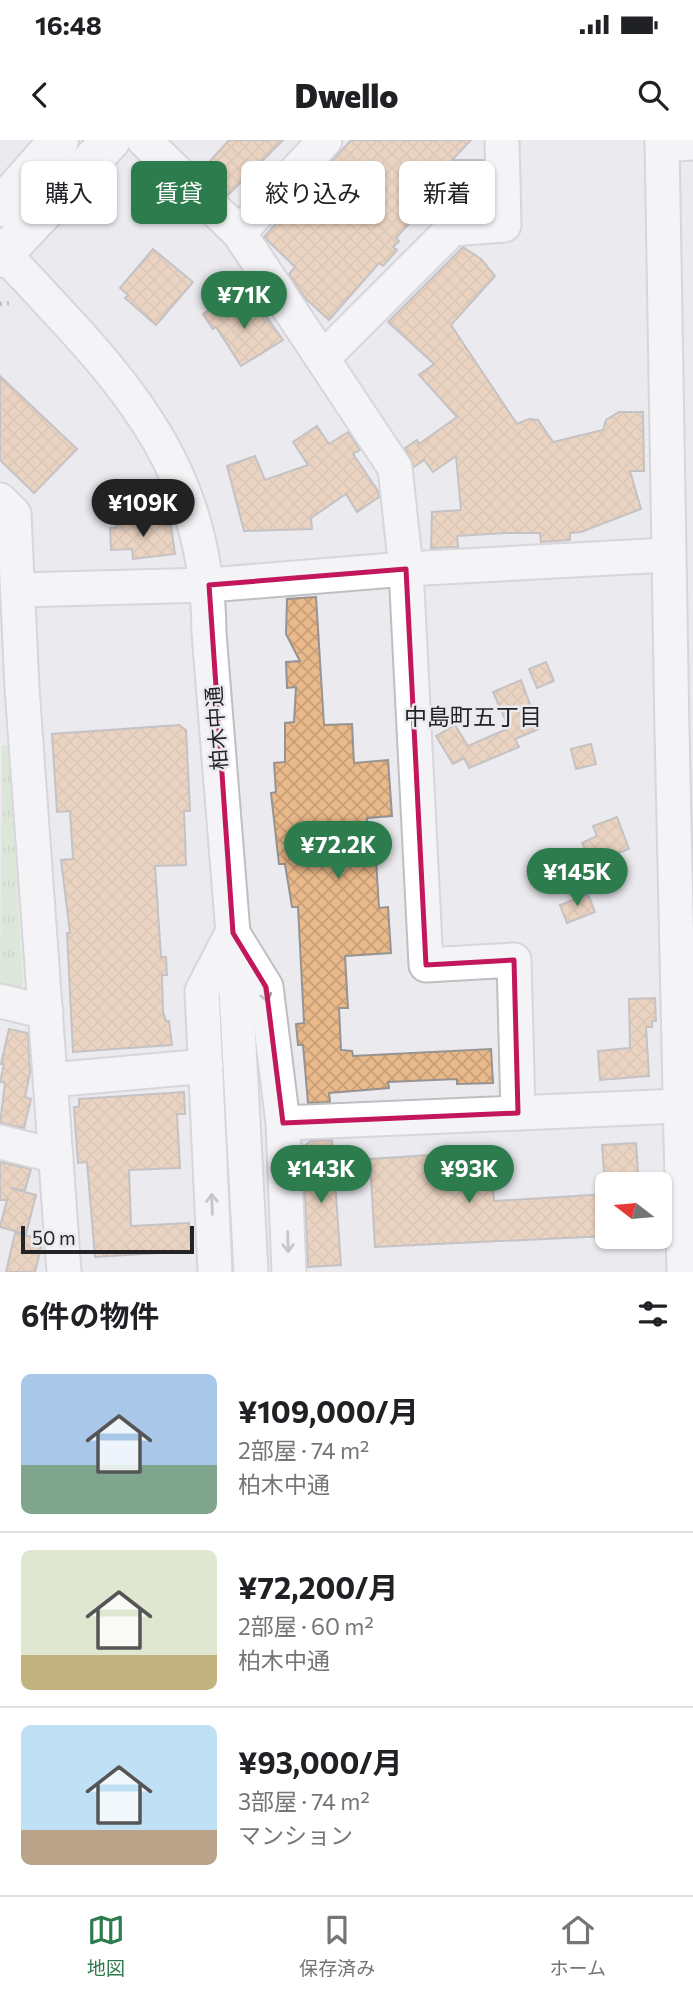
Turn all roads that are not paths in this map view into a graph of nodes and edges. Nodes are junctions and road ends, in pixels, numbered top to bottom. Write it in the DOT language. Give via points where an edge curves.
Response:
graph roads {
  1 [pos="59,140"];
  2 [pos="111,140"];
  3 [pos="144,140"];
  4 [pos="325,140"];
  5 [pos="502,140"];
  6 [pos="672,143"];
  7 [pos="0,207"];
  8 [pos="239,233"];
  9 [pos="1,254"];
  10 [pos="679,285"];
  11 [pos="324,357"];
  12 [pos="0,500"];
  13 [pos="667,555"];
  14 [pos="407,569"];
  15 [pos="209,585"];
  16 [pos="19,590"];
  17 [pos="683,664"];
  18 [pos="22,688"];
  19 [pos="0,713"];
  20 [pos="233,933"];
  21 [pos="0,1001"];
  22 [pos="46,1012"];
  23 [pos="206,1066"];
  24 [pos="51,1080"];
  25 [pos="680,1106"];
  26 [pos="518,1113"];
  27 [pos="283,1123"];
  28 [pos="0,1142"];
  29 [pos="56,1156"];
  30 [pos="64,1272"];
  31 [pos="215,1272"];
  32 [pos="251,1272"];
  33 [pos="289,1272"];
  34 [pos="672,1272"];
  35 [pos="684,1272"];
  1 -- 7 [label="highway"];
  2 -- 9 [label="highway"];
  3 -- 8 [label="street"];
  4 -- 8 [label="street"];
  5 -- 11 [label="street" via="504,225 452,229"];
  6 -- 10 [label="street"];
  8 -- 11 [label="street"];
  9 -- 15 [label="street, 柏木中通" via="107,365 152,428 187,497"];
  10 -- 13 [label="street"];
  11 -- 14 [label="street" via="395,468"];
  12 -- 16 [label="street" via="14,514"];
  13 -- 14 [label="street"];
  13 -- 17 [label="street"];
  14 -- 15 [label="street"];
  14 -- 26 [label="street" via="426,965 514,960"];
  15 -- 16 [label="street"];
  15 -- 20 [label="street, 柏木中通"];
  16 -- 18 [label="street"];
  17 -- 25 [label="street"];
  18 -- 19 [label="street"];
  18 -- 22 [label="street"];
  20 -- 23 [label="street" via="202,991"];
  20 -- 27 [label="street, one-way" via="266,987"];
  20 -- 32 [label="street, 柏木中通"];
  21 -- 22 [label="street"];
  22 -- 24 [label="street"];
  23 -- 24 [label="street"];
  31 -- 23 [label="street, one-way"];
  24 -- 29 [label="street"];
  25 -- 26 [label="street"];
  25 -- 35 [label="street"];
  26 -- 27 [label="street"];
  27 -- 33 [label="street, one-way"];
  28 -- 29 [label="street"];
  29 -- 30 [label="street"];
  34 -- 35 [label="street"];
}
